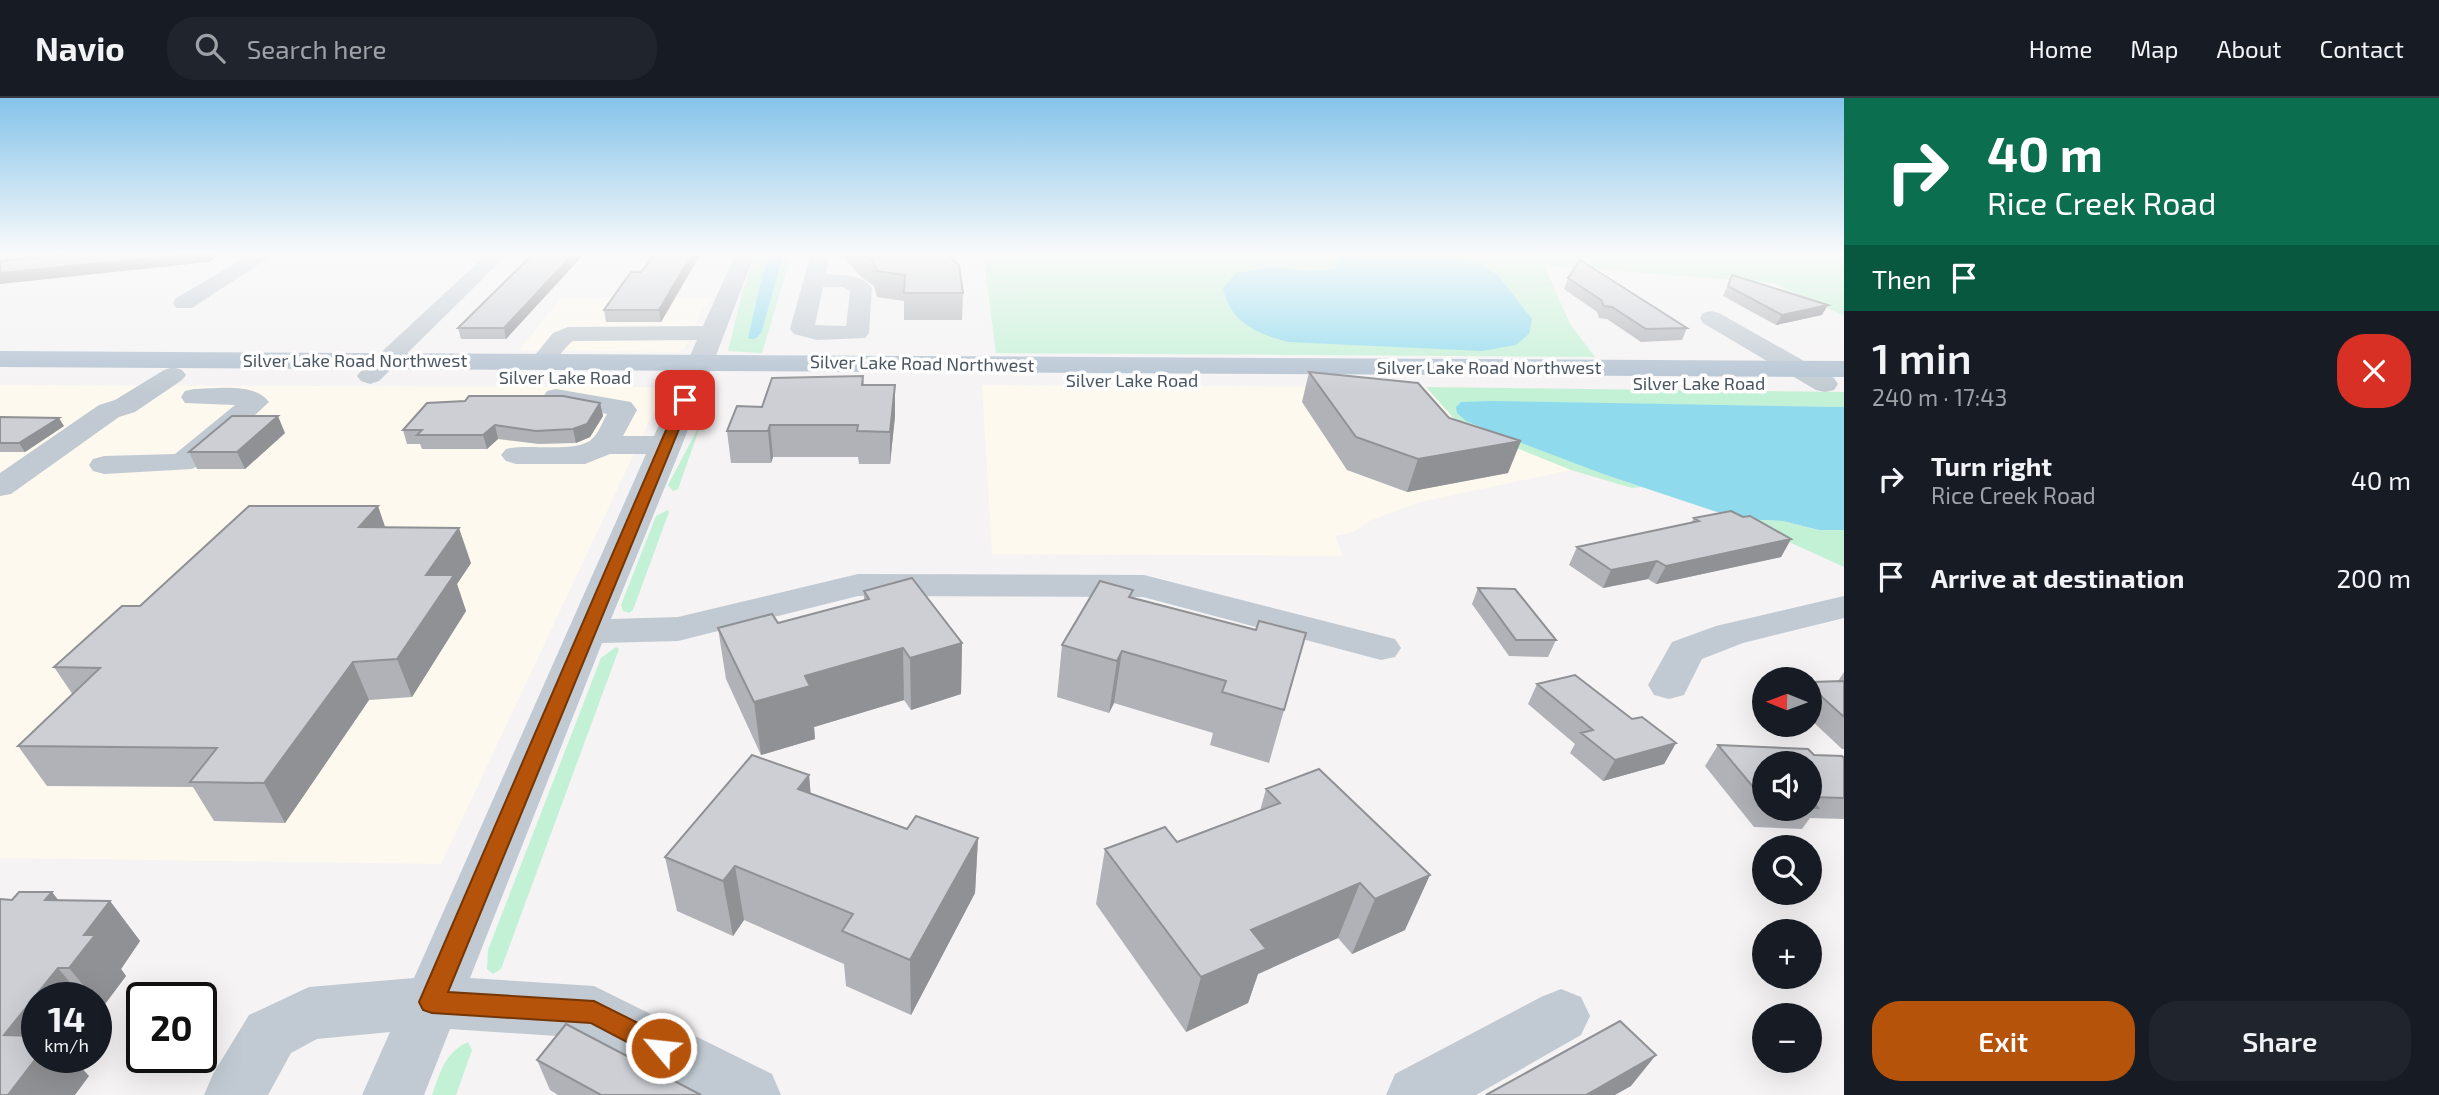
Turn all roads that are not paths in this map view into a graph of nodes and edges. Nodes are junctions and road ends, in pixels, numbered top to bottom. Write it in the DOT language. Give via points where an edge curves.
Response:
graph roads {
  1 [pos="190,300"];
  2 [pos="450,300"];
  3 [pos="726,300"];
  4 [pos="184,303"];
  5 [pos="1711,318"];
  6 [pos="702,357"];
  7 [pos="0,359"];
  8 [pos="378,368"];
  9 [pos="1798,369"];
  10 [pos="0,374"];
  11 [pos="160,375"];
  12 [pos="1838,379"];
  13 [pos="194,397"];
  14 [pos="556,397"];
  15 [pos="604,445"];
  16 [pos="667,445"];
  17 [pos="516,455"];
  18 [pos="104,465"];
  19 [pos="0,487"];
  20 [pos="1844,607"];
  21 [pos="588,631"];
  22 [pos="1381,648"];
  23 [pos="1669,685"];
  24 [pos="432,1002"];
  25 [pos="1562,1016"];
  26 [pos="235,1095"];
  27 [pos="393,1095"];
  28 [pos="750,1095"];
  29 [pos="1417,1095"];
  1 -- 4 [label="street"];
  2 -- 8 [label="street"];
  3 -- 6 [label="street"];
  5 -- 9 [label="street"];
  6 -- 8 [label="main road, Silver Lake Road"];
  6 -- 8 [label="main road, Silver Lake Road Northwest"];
  6 -- 9 [label="main road, Silver Lake Road Northwest"];
  6 -- 12 [label="main road, Silver Lake Road"];
  6 -- 16 [label="street"];
  7 -- 8 [label="main road, Silver Lake Road Northwest"];
  8 -- 11 [label="main road, Silver Lake Road"];
  9 -- 12 [label="main road, Silver Lake Road Northwest"];
  10 -- 11 [label="main road, Silver Lake Road"];
  11 -- 19 [label="street" via="125,406 108,411"];
  13 -- 18 [label="street" via="242,397 255,402 181,463"];
  14 -- 15 [label="street" via="623,410"];
  15 -- 16 [label="street"];
  15 -- 17 [label="street" via="585,455"];
  16 -- 21 [label="street"];
  20 -- 23 [label="street" via="1730,634 1686,650"];
  21 -- 22 [label="street" via="678,629 858,585 1144,586"];
  21 -- 24 [label="street"];
  24 -- 26 [label="street" via="309,1013 270,1034"];
  24 -- 27 [label="street"];
  24 -- 28 [label="street" via="594,1012"];
  25 -- 29 [label="lane"];
}
